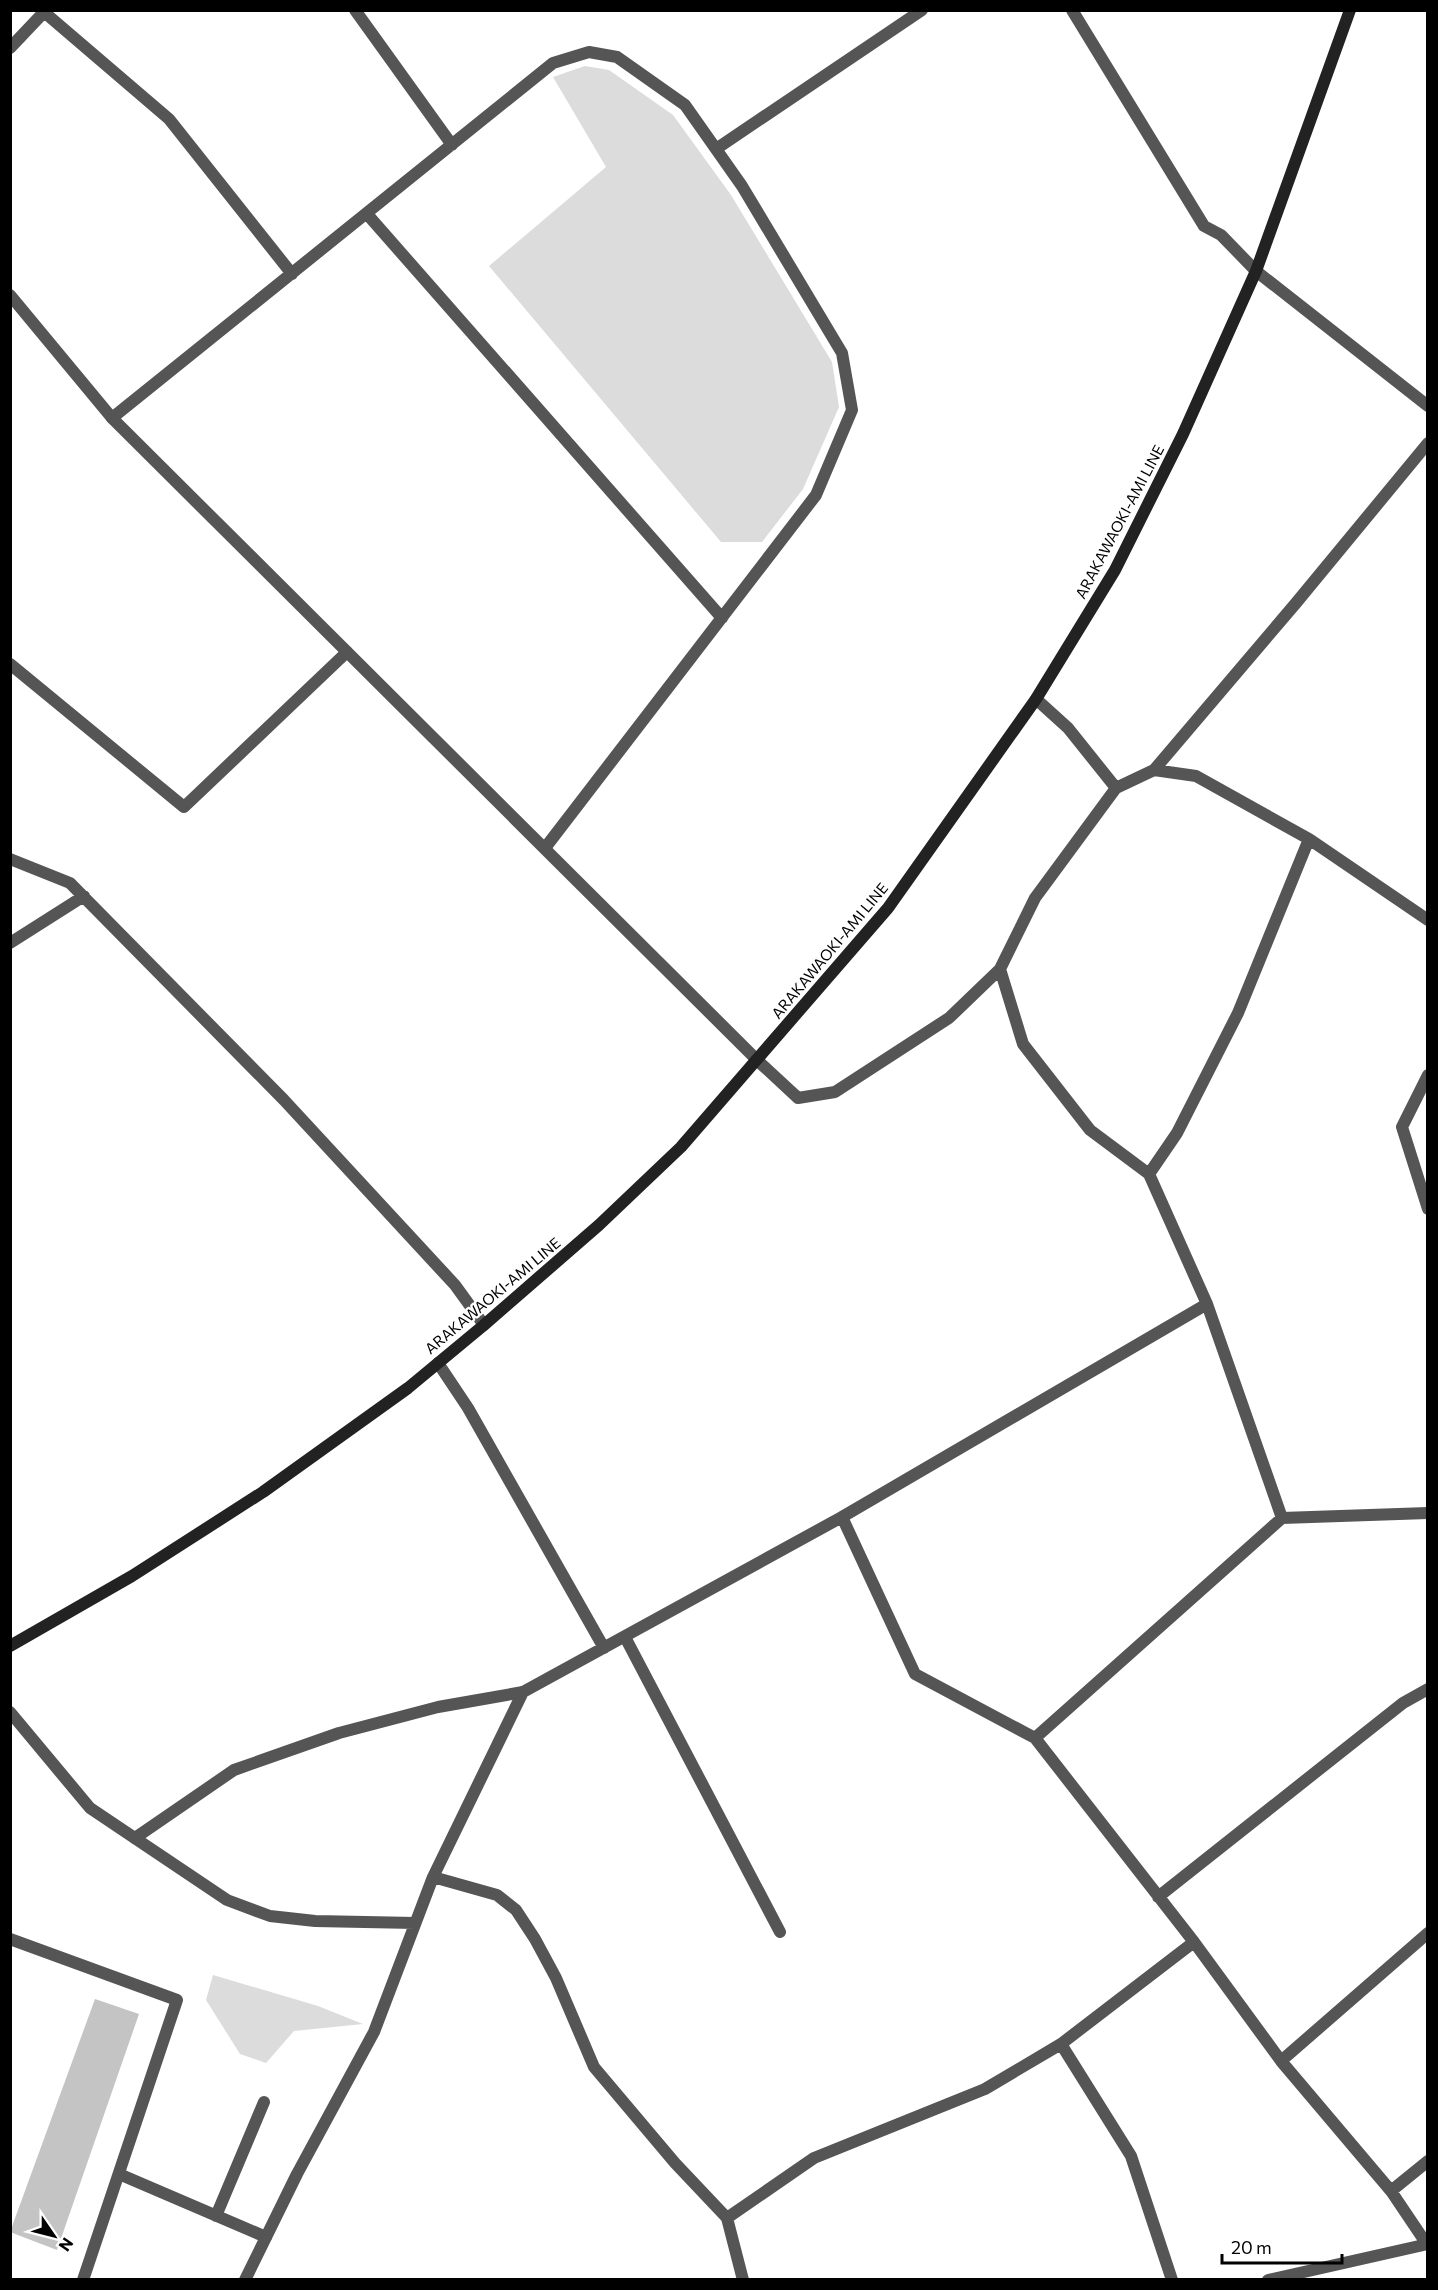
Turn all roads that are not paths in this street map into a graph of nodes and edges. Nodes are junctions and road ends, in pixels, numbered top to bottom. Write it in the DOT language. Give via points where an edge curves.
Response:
graph roads {
  1 [pos="355,10"];
  2 [pos="922,10"];
  3 [pos="1072,10"];
  4 [pos="1350,10"];
  5 [pos="45,11"];
  6 [pos="10,48"];
  7 [pos="452,145"];
  8 [pos="716,149"];
  9 [pos="367,214"];
  10 [pos="1256,271"];
  11 [pos="292,274"];
  12 [pos="10,295"];
  13 [pos="1428,406"];
  14 [pos="112,418"];
  15 [pos="1428,443"];
  16 [pos="722,618"];
  17 [pos="347,652"];
  18 [pos="10,664"];
  19 [pos="1036,699"];
  20 [pos="1154,770"];
  21 [pos="1116,788"];
  22 [pos="1309,839"];
  23 [pos="545,848"];
  24 [pos="10,859"];
  25 [pos="84,896"];
  26 [pos="1428,920"];
  27 [pos="10,944"];
  28 [pos="1000,969"];
  29 [pos="758,1061"];
  30 [pos="1428,1075"];
  31 [pos="1149,1174"];
  32 [pos="1428,1209"];
  33 [pos="1207,1304"];
  34 [pos="484,1325"];
  35 [pos="438,1363"];
  36 [pos="1428,1513"];
  37 [pos="842,1517"];
  38 [pos="1282,1518"];
  39 [pos="624,1637"];
  40 [pos="10,1646"];
  41 [pos="604,1648"];
  42 [pos="1428,1689"];
  43 [pos="523,1692"];
  44 [pos="10,1712"];
  45 [pos="1035,1738"];
  46 [pos="135,1838"];
  47 [pos="433,1876"];
  48 [pos="1158,1897"];
  49 [pos="416,1923"];
  50 [pos="780,1932"];
  51 [pos="1428,1933"];
  52 [pos="10,1939"];
  53 [pos="1194,1942"];
  54 [pos="1061,2044"];
  55 [pos="1281,2061"];
  56 [pos="264,2102"];
  57 [pos="1428,2161"];
  58 [pos="119,2174"];
  59 [pos="1391,2191"];
  60 [pos="216,2216"];
  61 [pos="727,2218"];
  62 [pos="266,2237"];
  63 [pos="1426,2243"];
  64 [pos="83,2280"];
  65 [pos="245,2280"];
  66 [pos="743,2280"];
  67 [pos="1172,2280"];
  68 [pos="1268,2280"];
  1 -- 7 [label="street"];
  2 -- 8 [label="street"];
  3 -- 10 [label="street" via="1204,226 1221,235"];
  4 -- 10 [label="main road, ARAKAWAOKI-AMI LINE"];
  5 -- 6 [label="street"];
  5 -- 11 [label="street" via="169,119"];
  7 -- 8 [label="street" via="553,63 589,52 617,57 684,105"];
  7 -- 9 [label="street"];
  8 -- 16 [label="street" via="842,353 852,410 816,495"];
  9 -- 11 [label="street"];
  9 -- 16 [label="street"];
  10 -- 13 [label="street"];
  10 -- 19 [label="main road, ARAKAWAOKI-AMI LINE" via="1183,434 1115,570"];
  11 -- 14 [label="street"];
  12 -- 14 [label="street"];
  14 -- 17 [label="street"];
  15 -- 20 [label="street"];
  16 -- 23 [label="street"];
  17 -- 18 [label="street" via="184,807"];
  17 -- 23 [label="street"];
  19 -- 21 [label="street" via="1068,728"];
  19 -- 29 [label="main road, ARAKAWAOKI-AMI LINE" via="888,908"];
  20 -- 21 [label="street"];
  20 -- 22 [label="street" via="1196,776"];
  21 -- 28 [label="street" via="1035,898"];
  22 -- 26 [label="street"];
  22 -- 31 [label="street" via="1238,1012 1177,1133"];
  23 -- 29 [label="street"];
  24 -- 25 [label="street" via="70,883"];
  25 -- 27 [label="street"];
  25 -- 34 [label="street" via="292,1108 455,1285"];
  28 -- 29 [label="street" via="949,1018 835,1092 798,1098"];
  28 -- 31 [label="street" via="1023,1044 1090,1130"];
  29 -- 34 [label="main road, ARAKAWAOKI-AMI LINE" via="681,1147"];
  30 -- 32 [label="street" via="1402,1127"];
  31 -- 33 [label="street"];
  33 -- 37 [label="street"];
  33 -- 38 [label="street"];
  34 -- 35 [label="main road, ARAKAWAOKI-AMI LINE"];
  35 -- 40 [label="main road, ARAKAWAOKI-AMI LINE" via="263,1491 132,1576"];
  35 -- 41 [label="street" via="468,1408"];
  36 -- 38 [label="street"];
  37 -- 39 [label="street"];
  37 -- 45 [label="street" via="915,1674"];
  38 -- 45 [label="street"];
  39 -- 41 [label="street"];
  39 -- 50 [label="street"];
  41 -- 43 [label="street"];
  42 -- 48 [label="street" via="1403,1702"];
  43 -- 46 [label="street" via="438,1707 339,1733 234,1770"];
  43 -- 47 [label="street"];
  44 -- 46 [label="street" via="90,1808"];
  45 -- 48 [label="street"];
  46 -- 49 [label="street" via="227,1900 270,1916"];
  47 -- 49 [label="street"];
  47 -- 61 [label="street" via="497,1895 516,1910 556,1978 594,2067"];
  48 -- 53 [label="street"];
  49 -- 62 [label="street" via="374,2032"];
  51 -- 55 [label="street"];
  52 -- 58 [label="street" via="177,2000"];
  53 -- 54 [label="street"];
  53 -- 55 [label="street"];
  54 -- 61 [label="street" via="985,2089 814,2158"];
  54 -- 67 [label="street" via="1131,2156"];
  55 -- 59 [label="street"];
  56 -- 60 [label="street"];
  57 -- 59 [label="street"];
  58 -- 60 [label="street"];
  58 -- 64 [label="street"];
  59 -- 63 [label="street"];
  60 -- 62 [label="street"];
  61 -- 66 [label="street"];
  62 -- 65 [label="street"];
  63 -- 68 [label="street"];
}
